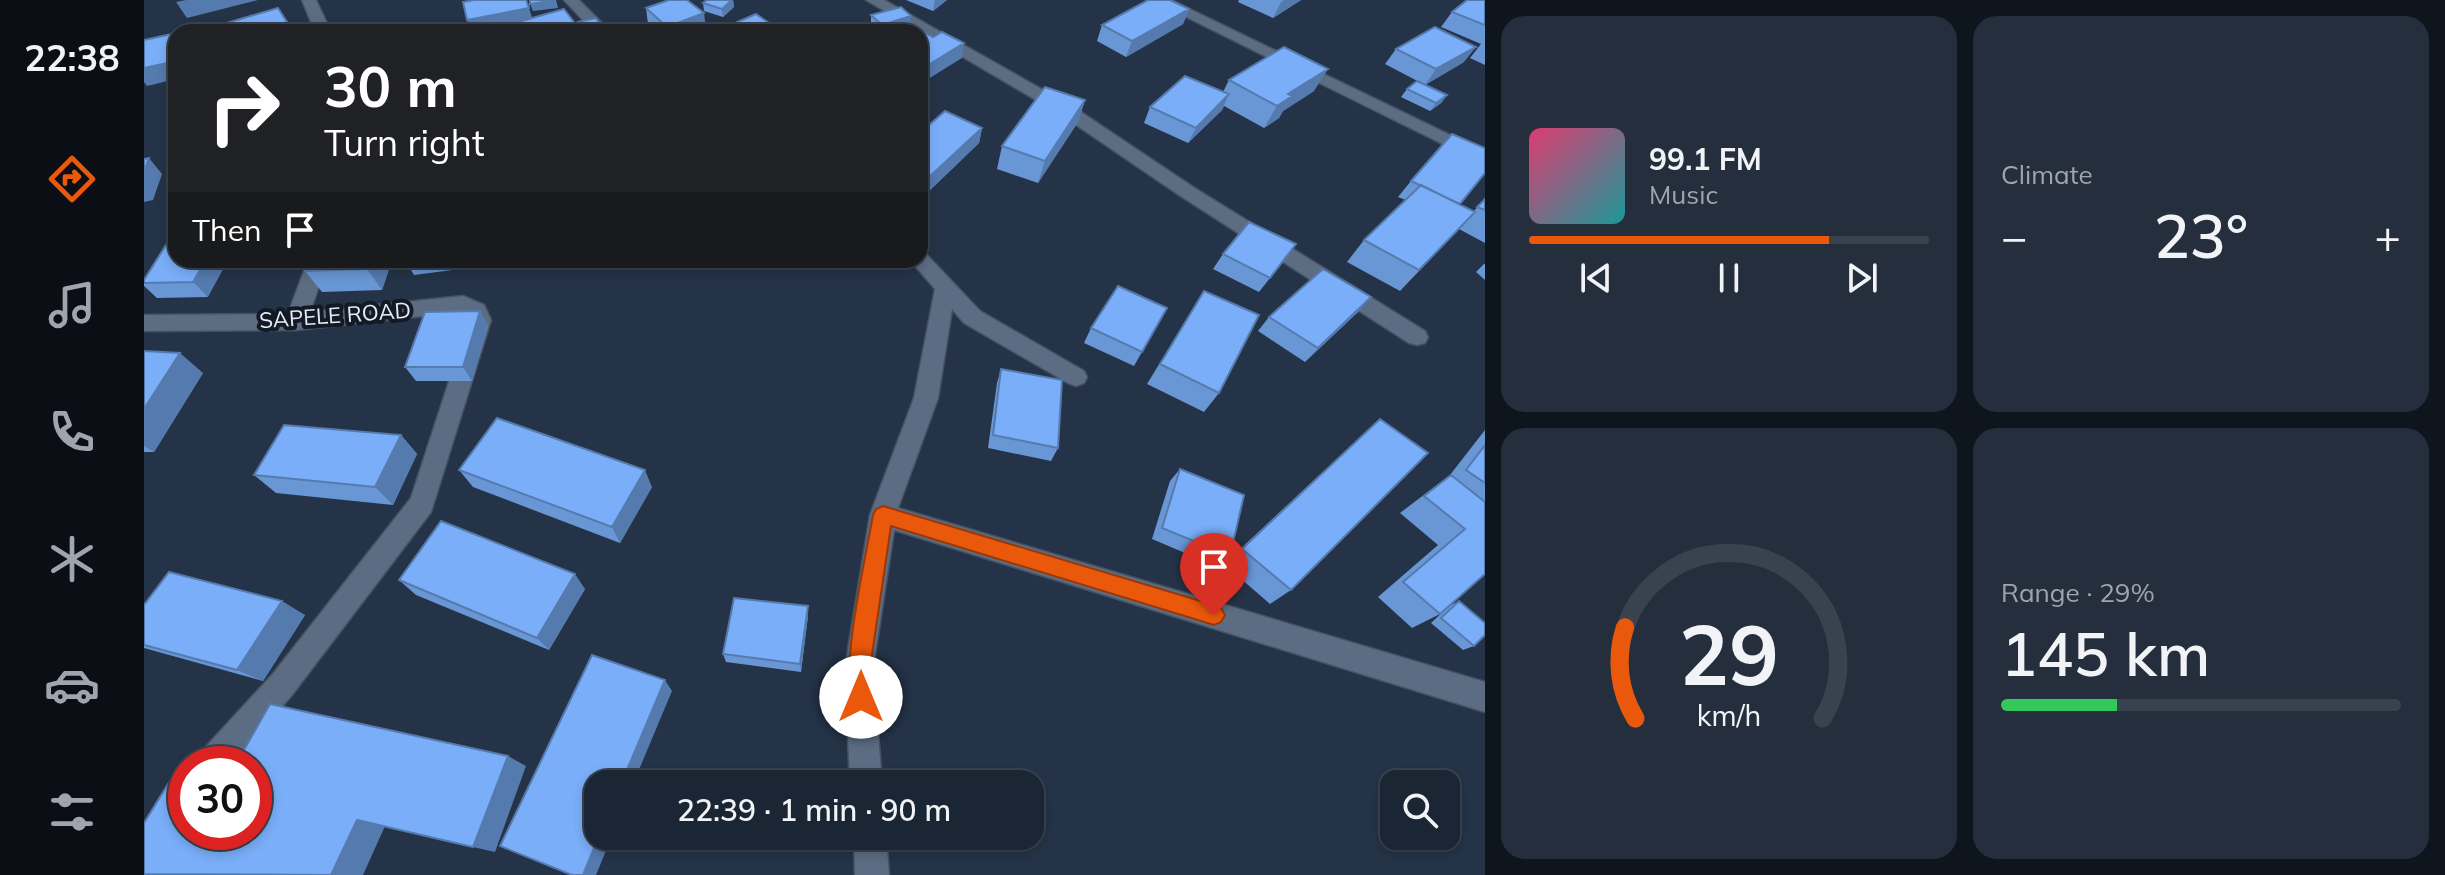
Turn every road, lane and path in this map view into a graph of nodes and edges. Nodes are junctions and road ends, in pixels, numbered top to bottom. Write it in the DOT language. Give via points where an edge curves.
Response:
graph roads {
  1 [pos="309,0"];
  2 [pos="571,0"];
  3 [pos="873,0"];
  4 [pos="1159,0"];
  5 [pos="320,24"];
  6 [pos="595,24"];
  7 [pos="915,24"];
  8 [pos="928,31"];
  9 [pos="1485,159"];
  10 [pos="315,268"];
  11 [pos="927,268"];
  12 [pos="945,289"];
  13 [pos="296,322"];
  14 [pos="144,323"];
  15 [pos="1417,337"];
  16 [pos="1076,377"];
  17 [pos="883,515"];
  18 [pos="1485,697"];
  19 [pos="227,746"];
  20 [pos="865,770"];
  21 [pos="871,850"];
  22 [pos="872,875"];
  1 -- 5 [label="street"];
  2 -- 6 [label="street"];
  3 -- 7 [label="street"];
  4 -- 9 [label="street"];
  8 -- 15 [label="street" via="1069,112"];
  10 -- 13 [label="street"];
  11 -- 12 [label="street"];
  12 -- 16 [label="street" via="972,317"];
  12 -- 17 [label="street" via="926,398"];
  13 -- 14 [label="street, SAPELE ROAD"];
  13 -- 19 [label="street, SAPELE ROAD" via="463,304 480,320 422,504 282,685"];
  17 -- 18 [label="street"];
  17 -- 20 [label="street" via="859,668"];
  21 -- 22 [label="street"];
}
